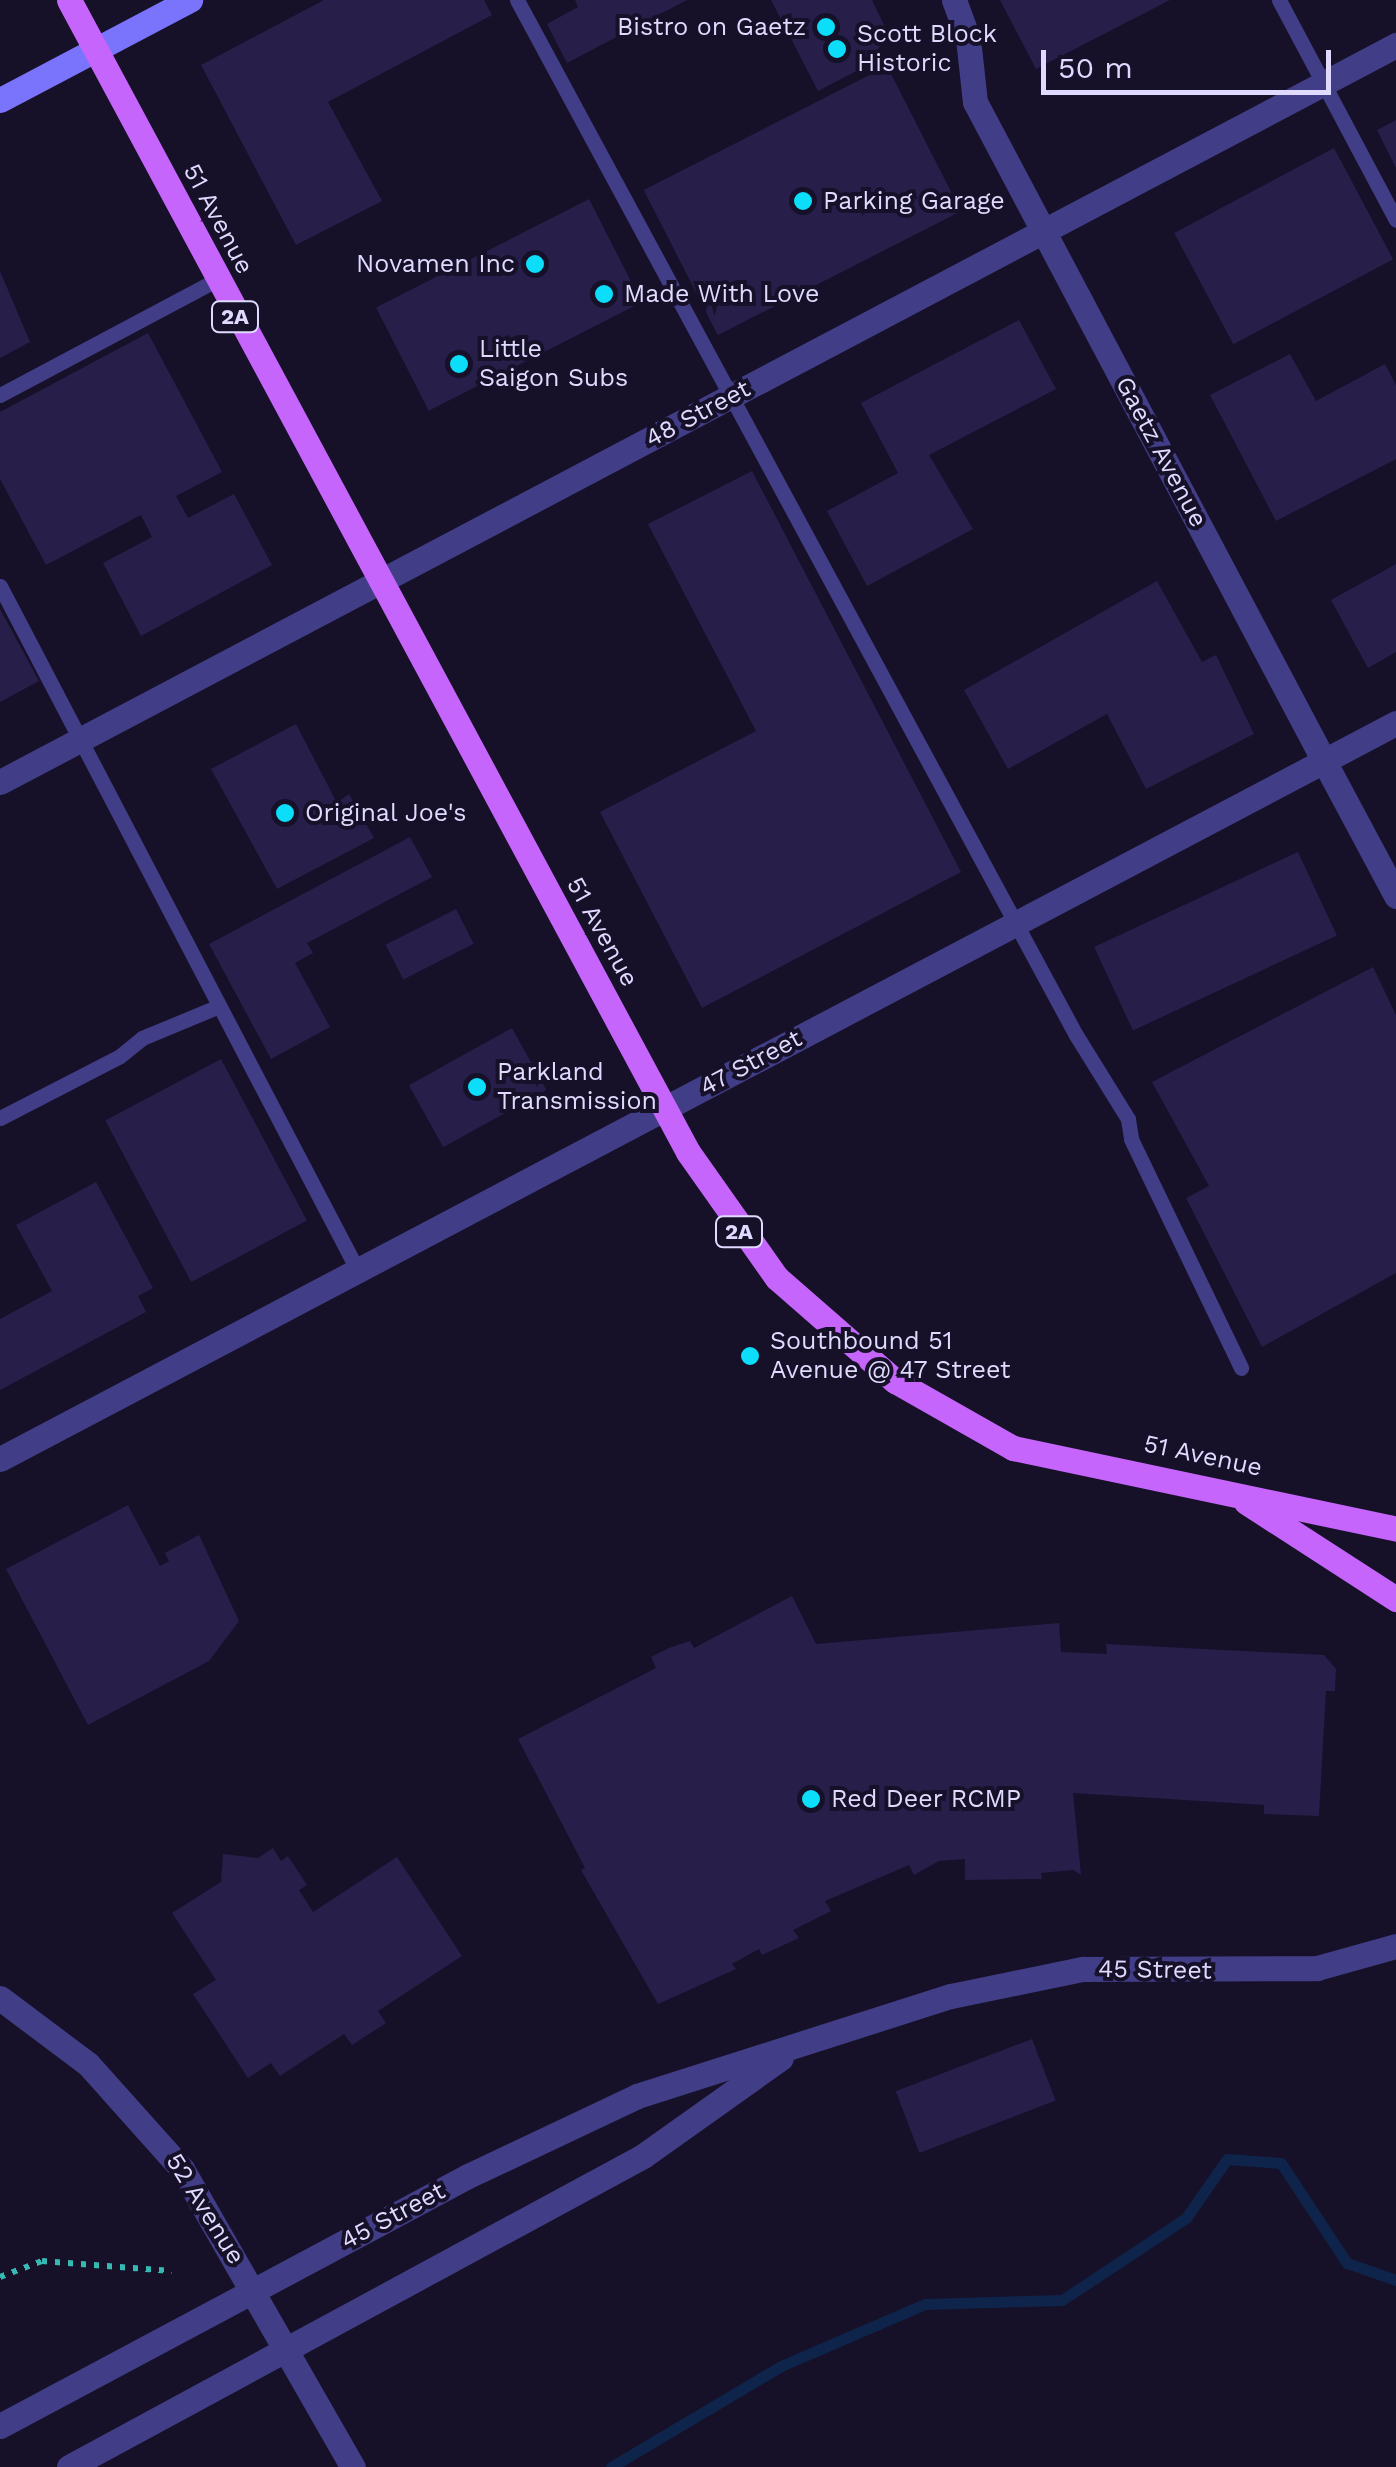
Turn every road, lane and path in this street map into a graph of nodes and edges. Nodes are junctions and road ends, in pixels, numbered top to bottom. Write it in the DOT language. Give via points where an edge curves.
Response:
graph roads {
  1 [pos="69,0"];
  2 [pos="190,0"];
  3 [pos="517,0"];
  4 [pos="954,0"];
  5 [pos="1279,0"];
  6 [pos="1396,45"];
  7 [pos="96,50"];
  8 [pos="1324,83"];
  9 [pos="0,100"];
  10 [pos="1396,220"];
  11 [pos="1043,231"];
  12 [pos="216,280"];
  13 [pos="0,395"];
  14 [pos="730,397"];
  15 [pos="378,581"];
  16 [pos="0,586"];
  17 [pos="1396,723"];
  18 [pos="81,738"];
  19 [pos="1324,761"];
  20 [pos="0,782"];
  21 [pos="1396,896"];
  22 [pos="1017,923"];
  23 [pos="217,1008"];
  24 [pos="664,1109"];
  25 [pos="0,1118"];
  26 [pos="358,1271"];
  27 [pos="1241,1368"];
  28 [pos="0,1459"];
  29 [pos="1229,1491"];
  30 [pos="1396,1529"];
  31 [pos="1396,1599"];
  32 [pos="1396,1946"];
  33 [pos="0,1998"];
  34 [pos="802,2043"];
  35 [pos="172,2271"];
  36 [pos="0,2276"];
  37 [pos="256,2290"];
  38 [pos="288,2349"];
  39 [pos="0,2426"];
  40 [pos="68,2467"];
  41 [pos="353,2467"];
  1 -- 7 [label="main road, 51 Avenue / 2A"];
  2 -- 7 [label="main road"];
  3 -- 14 [label="lane"];
  4 -- 11 [label="street, Gaetz Avenue" via="968,38 975,102"];
  5 -- 8 [label="lane"];
  6 -- 8 [label="street, 48 Street"];
  7 -- 9 [label="main road"];
  7 -- 12 [label="main road, 51 Avenue / 2A"];
  8 -- 10 [label="lane"];
  8 -- 11 [label="street, 48 Street"];
  11 -- 14 [label="street, 48 Street"];
  11 -- 19 [label="street, Gaetz Avenue"];
  12 -- 13 [label="lane"];
  12 -- 15 [label="main road, 51 Avenue / 2A"];
  14 -- 15 [label="street, 48 Street"];
  14 -- 22 [label="lane"];
  15 -- 18 [label="street, 48 Street"];
  15 -- 24 [label="main road, 51 Avenue / 2A"];
  16 -- 18 [label="lane"];
  17 -- 19 [label="street, 47 Street"];
  18 -- 20 [label="street, 48 Street"];
  18 -- 23 [label="lane" via="214,988"];
  19 -- 21 [label="street, Gaetz Avenue"];
  19 -- 22 [label="street, 47 Street"];
  22 -- 24 [label="street, 47 Street"];
  22 -- 27 [label="lane" via="1128,1119 1131,1139"];
  23 -- 25 [label="lane" via="142,1038"];
  23 -- 26 [label="lane"];
  24 -- 26 [label="street, 47 Street"];
  24 -- 29 [label="main road, 51 Avenue / 2A" via="745,1241 812,1314 895,1381 1012,1448"];
  26 -- 28 [label="street, 47 Street"];
  29 -- 30 [label="main road, 51 Avenue / 2A"];
  29 -- 31 [label="main road"];
  32 -- 34 [label="street, 45 Street" via="1317,1968 1083,1969 951,1996"];
  33 -- 37 [label="street, 52 Avenue" via="88,2064 152,2129"];
  34 -- 37 [label="street, 45 Street" via="637,2096 468,2176"];
  34 -- 38 [label="street, 45 Street" via="643,2156"];
  35 -- 36 [label="path" via="42,2261"];
  37 -- 38 [label="street, 52 Avenue"];
  37 -- 39 [label="street, 45 Street"];
  38 -- 40 [label="street, 45 Street"];
  38 -- 41 [label="street, 52 Avenue"];
}
